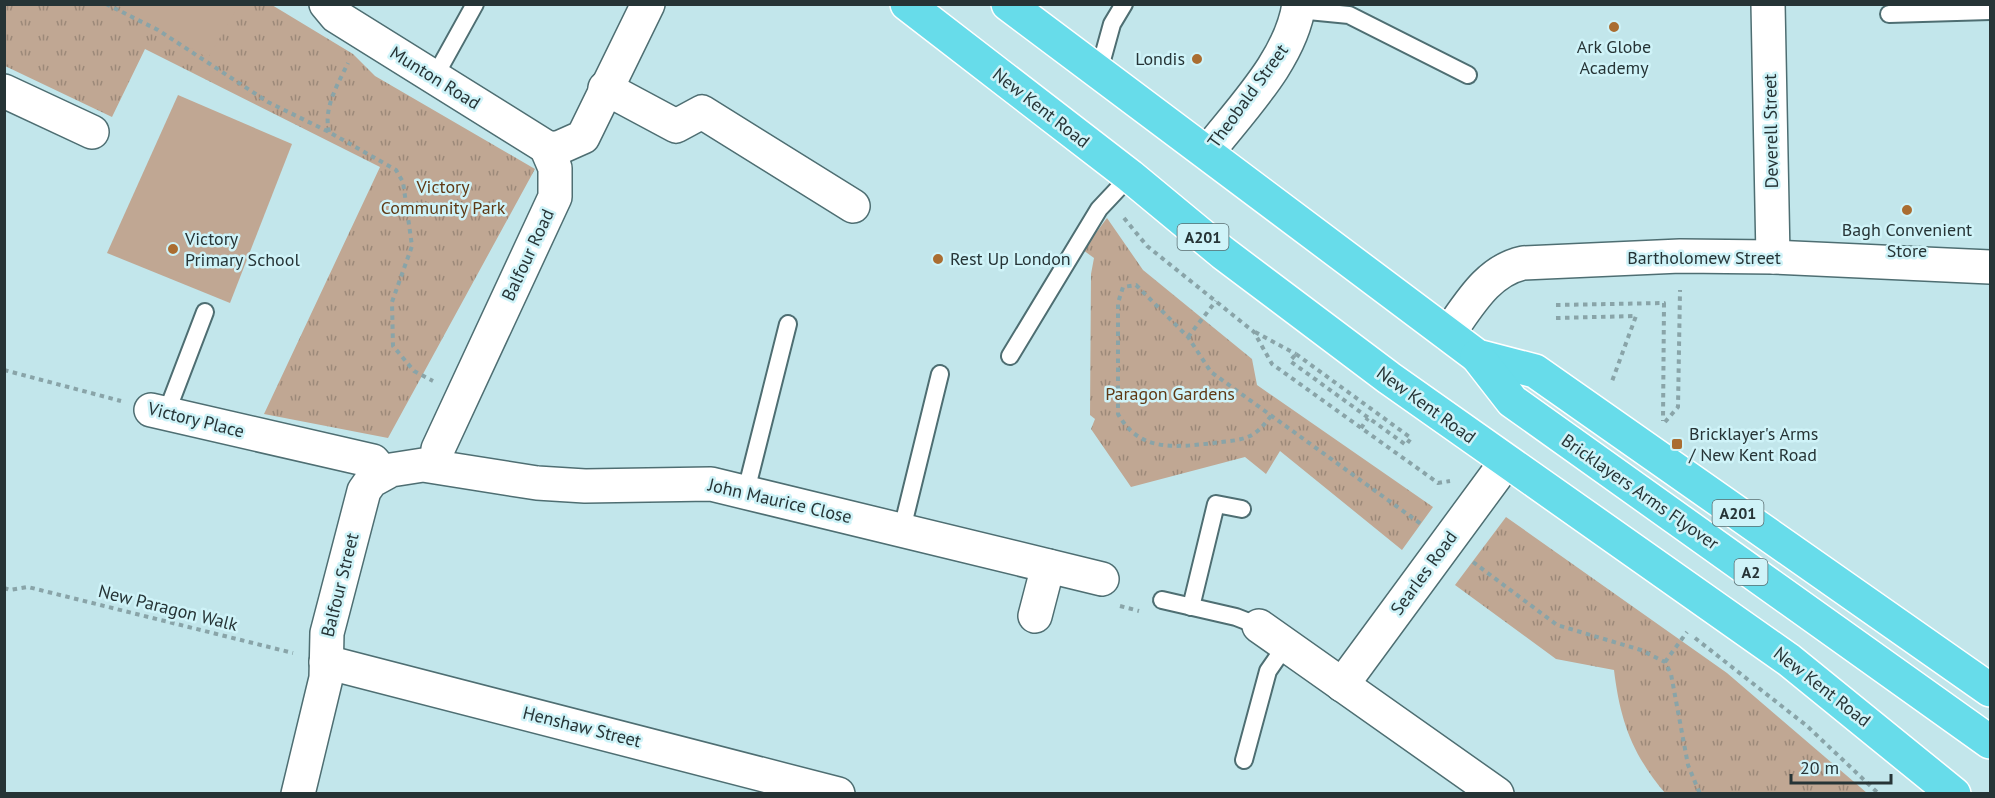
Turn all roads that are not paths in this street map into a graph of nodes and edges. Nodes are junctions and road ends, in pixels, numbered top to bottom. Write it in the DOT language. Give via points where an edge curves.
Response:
graph roads {
  1 [pos="326,4"];
  2 [pos="476,4"];
  3 [pos="648,4"];
  4 [pos="907,4"];
  5 [pos="1008,4"];
  6 [pos="1125,4"];
  7 [pos="1768,4"];
  8 [pos="1299,7"];
  9 [pos="1990,11"];
  10 [pos="1889,14"];
  11 [pos="1099,71"];
  12 [pos="1468,75"];
  13 [pos="434,78"];
  14 [pos="605,88"];
  15 [pos="4,91"];
  16 [pos="92,132"];
  17 [pos="546,147"];
  18 [pos="1207,153"];
  19 [pos="1130,176"];
  20 [pos="853,206"];
  21 [pos="1773,257"];
  22 [pos="1990,267"];
  23 [pos="205,312"];
  24 [pos="788,324"];
  25 [pos="1448,334"];
  26 [pos="1010,356"];
  27 [pos="1477,356"];
  28 [pos="940,374"];
  29 [pos="158,412"];
  30 [pos="1506,462"];
  31 [pos="436,465"];
  32 [pos="383,473"];
  33 [pos="746,491"];
  34 [pos="1242,509"];
  35 [pos="902,530"];
  36 [pos="1048,566"];
  37 [pos="1102,579"];
  38 [pos="1162,600"];
  39 [pos="1191,607"];
  40 [pos="1035,616"];
  41 [pos="1259,626"];
  42 [pos="1286,645"];
  43 [pos="326,662"];
  44 [pos="1342,685"];
  45 [pos="1990,690"];
  46 [pos="1990,742"];
  47 [pos="1244,760"];
  48 [pos="1945,789"];
  49 [pos="298,794"];
  50 [pos="838,794"];
  51 [pos="1497,794"];
  1 -- 13 [label="street, Munton Road" via="336,16"];
  2 -- 13 [label="lane"];
  3 -- 14 [label="street"];
  4 -- 19 [label="highway, New Kent Road / A201"];
  5 -- 11 [label="highway, A201"];
  6 -- 11 [label="lane" via="1112,24"];
  7 -- 21 [label="street, Deverell Street"];
  8 -- 12 [label="lane" via="1349,15"];
  8 -- 18 [label="street, Theobald Street" via="1279,60"];
  9 -- 10 [label="lane"];
  11 -- 18 [label="highway, A201"];
  13 -- 17 [label="street, Munton Road"];
  14 -- 17 [label="street" via="583,137 556,149"];
  14 -- 20 [label="street" via="676,126 702,112"];
  15 -- 16 [label="street"];
  17 -- 31 [label="street, Balfour Road" via="555,168 555,197 438,448"];
  18 -- 25 [label="highway, A201"];
  19 -- 26 [label="lane" via="1099,209"];
  19 -- 30 [label="highway, New Kent Road / A201" via="1223,253"];
  21 -- 22 [label="street, Bartholomew Street"];
  21 -- 25 [label="street, Bartholomew Street" via="1680,256 1509,266 1482,288"];
  23 -- 29 [label="lane"];
  24 -- 33 [label="lane"];
  25 -- 27 [label="highway, A201"];
  27 -- 45 [label="highway, A201" via="1535,370"];
  27 -- 46 [label="highway, Bricklayers Arms Flyover / A2" via="1512,401"];
  28 -- 35 [label="lane"];
  29 -- 32 [label="street, Victory Place" via="372,461"];
  30 -- 44 [label="street, Searles Road"];
  30 -- 48 [label="highway, New Kent Road / A201" via="1789,660 1872,724"];
  31 -- 32 [label="street" via="399,467"];
  31 -- 33 [label="street, John Maurice Close" via="537,483 686,483"];
  32 -- 43 [label="street, Balfour Street" via="364,491 328,624"];
  33 -- 35 [label="street, John Maurice Close"];
  34 -- 39 [label="lane" via="1216,504"];
  35 -- 36 [label="street, John Maurice Close"];
  36 -- 37 [label="street, John Maurice Close"];
  36 -- 40 [label="street"];
  38 -- 39 [label="lane"];
  39 -- 41 [label="lane"];
  41 -- 42 [label="street"];
  42 -- 44 [label="street"];
  42 -- 47 [label="lane" via="1268,671"];
  43 -- 49 [label="street, Balfour Street" via="326,678"];
  43 -- 50 [label="street, Henshaw Street"];
  44 -- 51 [label="street"];
}
